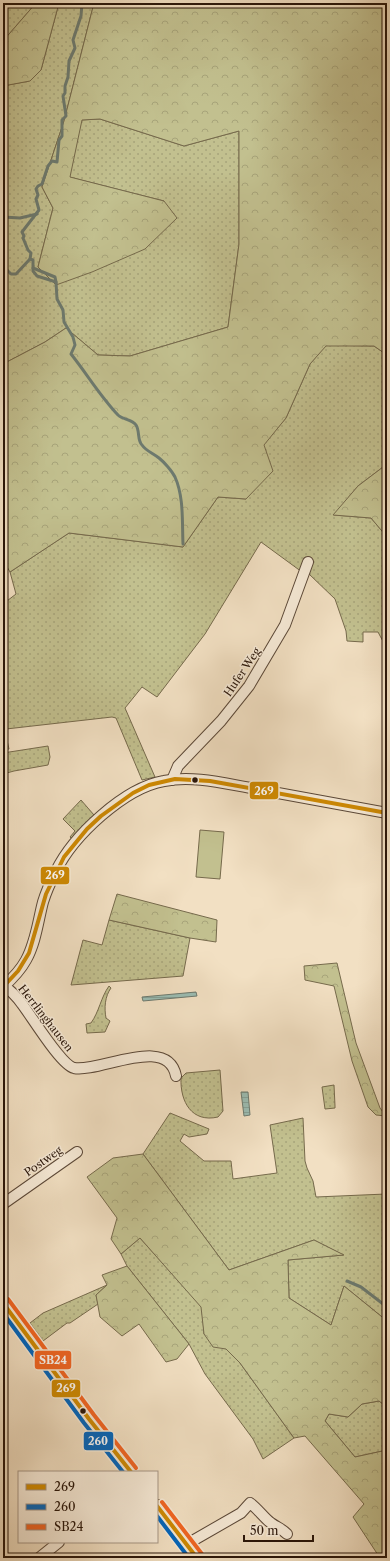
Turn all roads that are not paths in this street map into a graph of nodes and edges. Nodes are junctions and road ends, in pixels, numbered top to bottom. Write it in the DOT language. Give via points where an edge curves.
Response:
graph roads {
  1 [pos="308,562"];
  2 [pos="172,780"];
  3 [pos="387,813"];
  4 [pos="4,986"];
  5 [pos="176,1076"];
  6 [pos="77,1152"];
  7 [pos="3,1204"];
  8 [pos="3,1303"];
  9 [pos="130,1471"];
  10 [pos="158,1507"];
  11 [pos="287,1534"];
  12 [pos="58,1543"];
  13 [pos="187,1545"];
  14 [pos="39,1558"];
  15 [pos="197,1558"];
  1 -- 2 [label="street, Hufer Weg" via="285,625 249,686 221,721 178,766"];
  2 -- 3 [label="street, Herrlinghausen" via="208,781"];
  2 -- 4 [label="street, Herrlinghausen" via="148,785 120,800 91,826 67,853 46,893 30,953 19,972"];
  4 -- 5 [label="street, Herrlinghausen" via="21,1003 62,1059 71,1067 91,1068 123,1059 157,1057 169,1062"];
  6 -- 7 [label="street, Postweg"];
  8 -- 9 [label="main road"];
  10 -- 13 [label="main road"];
  11 -- 13 [label="street" via="250,1504 241,1513"];
  12 -- 14 [label="street"];
  13 -- 15 [label="main road"];
}
